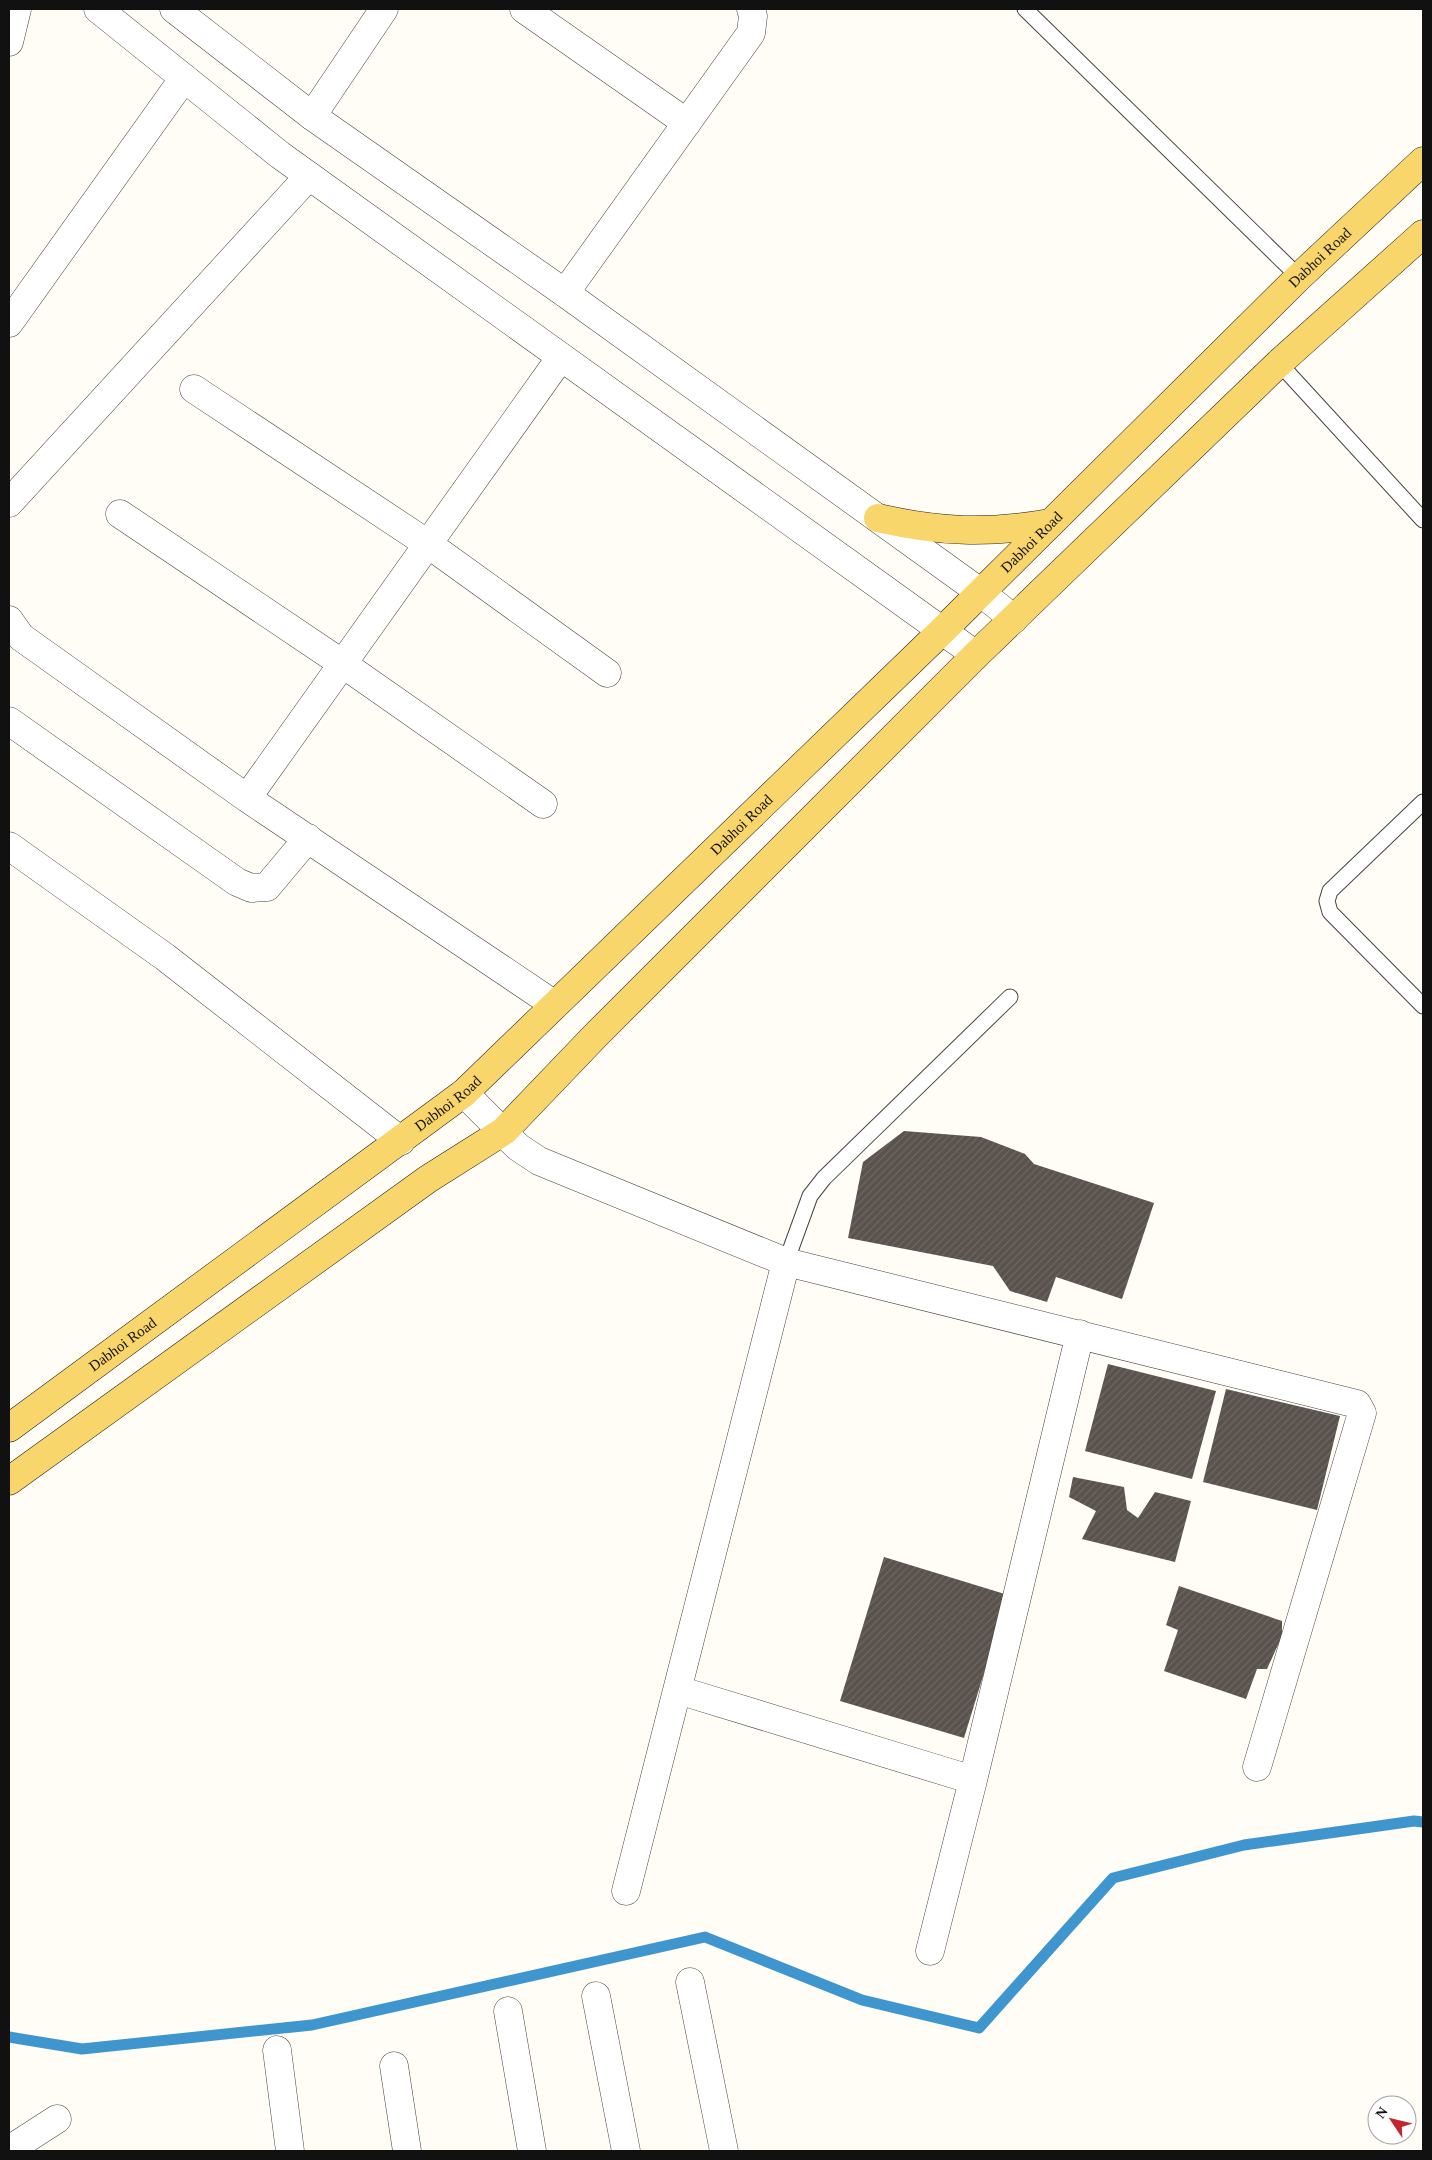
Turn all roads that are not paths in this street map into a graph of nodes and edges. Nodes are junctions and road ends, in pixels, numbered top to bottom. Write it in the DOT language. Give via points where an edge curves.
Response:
graph roads {
  1 [pos="17,9"];
  2 [pos="98,9"];
  3 [pos="174,9"];
  4 [pos="384,9"];
  5 [pos="524,9"];
  6 [pos="751,9"];
  7 [pos="1025,9"];
  8 [pos="9,42"];
  9 [pos="184,78"];
  10 [pos="312,116"];
  11 [pos="687,123"];
  12 [pos="1423,161"];
  13 [pos="309,176"];
  14 [pos="1423,234"];
  15 [pos="1299,277"];
  16 [pos="565,293"];
  17 [pos="9,323"];
  18 [pos="561,357"];
  19 [pos="1279,363"];
  20 [pos="194,389"];
  21 [pos="9,502"];
  22 [pos="120,514"];
  23 [pos="878,518"];
  24 [pos="1423,520"];
  25 [pos="1050,523"];
  26 [pos="428,544"];
  27 [pos="980,592"];
  28 [pos="1014,619"];
  29 [pos="9,620"];
  30 [pos="943,630"];
  31 [pos="976,655"];
  32 [pos="343,664"];
  33 [pos="607,673"];
  34 [pos="9,721"];
  35 [pos="247,798"];
  36 [pos="1423,802"];
  37 [pos="543,804"];
  38 [pos="308,838"];
  39 [pos="9,846"];
  40 [pos="1010,997"];
  41 [pos="555,1005"];
  42 [pos="1423,1006"];
  43 [pos="464,1093"];
  44 [pos="504,1132"];
  45 [pos="401,1141"];
  46 [pos="786,1262"];
  47 [pos="1080,1334"];
  48 [pos="9,1428"];
  49 [pos="11,1474"];
  50 [pos="678,1690"];
  51 [pos="1257,1767"];
  52 [pos="973,1780"];
  53 [pos="626,1891"];
  54 [pos="930,1951"];
  55 [pos="690,1982"];
  56 [pos="596,1996"];
  57 [pos="508,2011"];
  58 [pos="277,2050"];
  59 [pos="394,2066"];
  60 [pos="57,2118"];
  61 [pos="9,2150"];
  62 [pos="290,2151"];
  63 [pos="407,2151"];
  64 [pos="532,2151"];
  65 [pos="626,2151"];
  66 [pos="724,2151"];
  1 -- 8 [label="street"];
  2 -- 9 [label="street"];
  3 -- 10 [label="street"];
  4 -- 10 [label="street"];
  5 -- 11 [label="street"];
  6 -- 11 [label="street" via="751,33"];
  7 -- 15 [label="lane"];
  9 -- 13 [label="street"];
  9 -- 17 [label="street"];
  10 -- 16 [label="street"];
  11 -- 16 [label="street"];
  12 -- 15 [label="main road, Dabhoi Road"];
  13 -- 18 [label="street"];
  13 -- 21 [label="street"];
  14 -- 19 [label="main road"];
  15 -- 25 [label="main road, Dabhoi Road"];
  16 -- 23 [label="street"];
  18 -- 26 [label="street"];
  18 -- 30 [label="street"];
  19 -- 24 [label="lane"];
  19 -- 28 [label="main road"];
  20 -- 26 [label="street"];
  22 -- 32 [label="street"];
  23 -- 25 [label="main road" via="945,530 996,531"];
  23 -- 27 [label="street"];
  25 -- 27 [label="main road, Dabhoi Road"];
  26 -- 32 [label="street"];
  26 -- 33 [label="street"];
  27 -- 28 [label="street"];
  27 -- 30 [label="main road, Dabhoi Road"];
  28 -- 31 [label="main road"];
  29 -- 35 [label="street" via="22,637"];
  30 -- 31 [label="street"];
  30 -- 41 [label="main road, Dabhoi Road"];
  31 -- 44 [label="main road" via="595,1036"];
  32 -- 35 [label="street"];
  32 -- 37 [label="street"];
  34 -- 38 [label="street" via="237,882 251,888 267,887"];
  35 -- 38 [label="street"];
  36 -- 42 [label="lane" via="1330,891 1327,901 1330,912"];
  38 -- 41 [label="street"];
  39 -- 45 [label="street" via="165,958"];
  40 -- 46 [label="lane" via="824,1178 810,1196"];
  41 -- 43 [label="main road, Dabhoi Road"];
  43 -- 44 [label="street"];
  43 -- 45 [label="main road, Dabhoi Road"];
  44 -- 46 [label="street" via="518,1147 539,1161"];
  44 -- 49 [label="main road" via="428,1179"];
  45 -- 48 [label="main road, Dabhoi Road"];
  46 -- 47 [label="street"];
  46 -- 50 [label="street"];
  47 -- 51 [label="street" via="1357,1404 1361,1408"];
  47 -- 52 [label="street"];
  50 -- 52 [label="street"];
  50 -- 53 [label="street"];
  52 -- 54 [label="street"];
  55 -- 66 [label="street"];
  56 -- 65 [label="street"];
  57 -- 64 [label="street"];
  58 -- 62 [label="street"];
  59 -- 63 [label="street"];
  60 -- 61 [label="street"];
}
